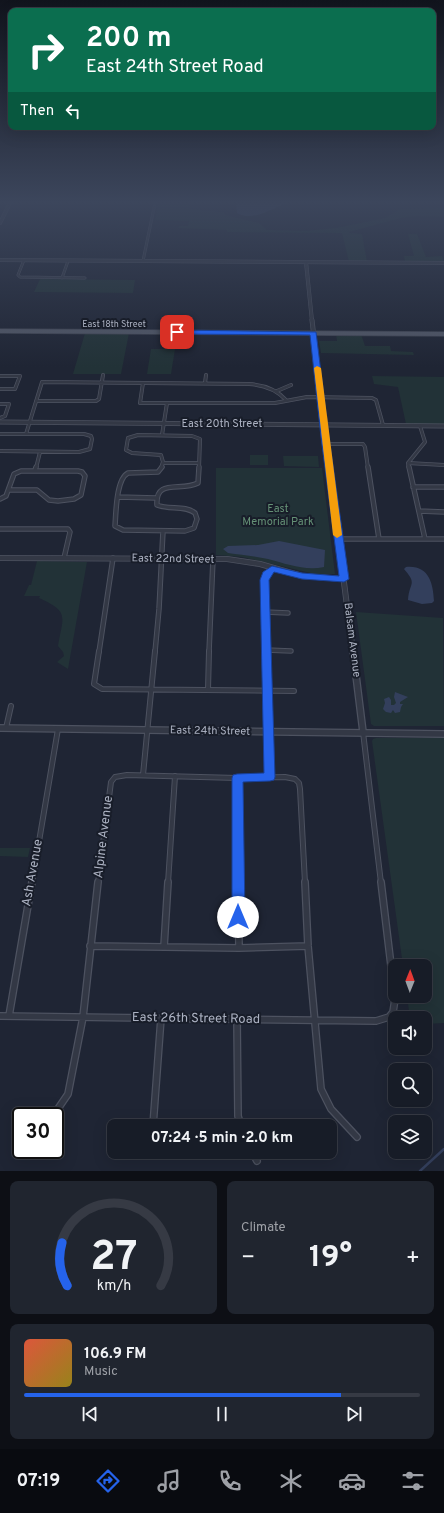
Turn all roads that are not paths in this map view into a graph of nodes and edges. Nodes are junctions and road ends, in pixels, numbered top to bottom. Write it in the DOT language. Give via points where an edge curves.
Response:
graph roads {
  1 [pos="144,258"];
  2 [pos="0,260"];
  3 [pos="24,260"];
  4 [pos="68,261"];
  5 [pos="143,262"];
  6 [pos="306,262"];
  7 [pos="444,263"];
  8 [pos="62,278"];
  9 [pos="85,278"];
  10 [pos="0,331"];
  11 [pos="313,333"];
  12 [pos="444,334"];
  13 [pos="206,374"];
  14 [pos="103,375"];
  15 [pos="0,376"];
  16 [pos="102,382"];
  17 [pos="143,383"];
  18 [pos="204,383"];
  19 [pos="291,385"];
  20 [pos="0,389"];
  21 [pos="276,391"];
  22 [pos="321,397"];
  23 [pos="286,400"];
  24 [pos="36,401"];
  25 [pos="167,403"];
  26 [pos="0,404"];
  27 [pos="0,418"];
  28 [pos="0,422"];
  29 [pos="29,422"];
  30 [pos="164,424"];
  31 [pos="323,425"];
  32 [pos="383,425"];
  33 [pos="420,426"];
  34 [pos="444,426"];
  35 [pos="0,434"];
  36 [pos="26,434"];
  37 [pos="162,435"];
  38 [pos="326,444"];
  39 [pos="0,452"];
  40 [pos="40,452"];
  41 [pos="163,463"];
  42 [pos="199,463"];
  43 [pos="408,463"];
  44 [pos="444,465"];
  45 [pos="35,470"];
  46 [pos="413,487"];
  47 [pos="444,487"];
  48 [pos="9,490"];
  49 [pos="118,497"];
  50 [pos="156,498"];
  51 [pos="0,499"];
  52 [pos="419,511"];
  53 [pos="444,512"];
  54 [pos="0,529"];
  55 [pos="163,531"];
  56 [pos="338,539"];
  57 [pos="380,539"];
  58 [pos="425,539"];
  59 [pos="444,539"];
  60 [pos="0,558"];
  61 [pos="64,558"];
  62 [pos="113,558"];
  63 [pos="161,559"];
  64 [pos="213,559"];
  65 [pos="272,568"];
  66 [pos="344,579"];
  67 [pos="265,612"];
  68 [pos="288,613"];
  69 [pos="266,650"];
  70 [pos="291,651"];
  71 [pos="150,690"];
  72 [pos="208,690"];
  73 [pos="267,691"];
  74 [pos="294,691"];
  75 [pos="11,706"];
  76 [pos="0,728"];
  77 [pos="6,728"];
  78 [pos="58,729"];
  79 [pos="147,730"];
  80 [pos="268,732"];
  81 [pos="363,732"];
  82 [pos="444,734"];
  83 [pos="143,775"];
  84 [pos="175,776"];
  85 [pos="270,777"];
  86 [pos="237,778"];
  87 [pos="90,946"];
  88 [pos="308,946"];
  89 [pos="164,947"];
  90 [pos="239,948"];
  91 [pos="394,1011"];
  92 [pos="0,1016"];
  93 [pos="8,1016"];
  94 [pos="83,1017"];
  95 [pos="161,1018"];
  96 [pos="388,1018"];
  97 [pos="237,1019"];
  98 [pos="314,1020"];
  99 [pos="59,1107"];
  100 [pos="153,1119"];
  101 [pos="239,1119"];
  102 [pos="357,1137"];
  103 [pos="256,1159"];
  104 [pos="257,1162"];
  1 -- 5 [label="street"];
  2 -- 3 [label="street"];
  3 -- 4 [label="street"];
  3 -- 8 [label="street" via="19,277"];
  4 -- 5 [label="street"];
  4 -- 8 [label="street"];
  5 -- 6 [label="street"];
  6 -- 7 [label="street"];
  6 -- 11 [label="street, Balsam Avenue"];
  8 -- 9 [label="street"];
  10 -- 11 [label="main road, East 18th Street"];
  11 -- 12 [label="main road, East 18th Street"];
  11 -- 22 [label="street, Balsam Avenue"];
  13 -- 18 [label="street"];
  14 -- 16 [label="street"];
  15 -- 20 [label="street" via="20,376 15,389"];
  16 -- 17 [label="street"];
  16 -- 24 [label="street" via="42,382"];
  16 -- 24 [label="street" via="99,399 96,400"];
  17 -- 18 [label="street"];
  17 -- 25 [label="street" via="140,402"];
  18 -- 21 [label="street" via="255,384"];
  19 -- 21 [label="street"];
  21 -- 23 [label="street"];
  22 -- 23 [label="street"];
  22 -- 31 [label="street, Balsam Avenue"];
  22 -- 32 [label="street" via="374,399"];
  23 -- 25 [label="street" via="255,404"];
  24 -- 29 [label="street"];
  25 -- 30 [label="street"];
  26 -- 27 [label="street" via="9,404 5,417"];
  28 -- 29 [label="street, East 20th Street"];
  29 -- 30 [label="street, East 20th Street"];
  29 -- 36 [label="street"];
  30 -- 31 [label="street, East 20th Street"];
  30 -- 37 [label="street"];
  31 -- 32 [label="street, East 20th Street"];
  31 -- 38 [label="street, Balsam Avenue"];
  32 -- 33 [label="street, East 20th Street"];
  33 -- 34 [label="street, East 20th Street"];
  33 -- 43 [label="street" via="424,442"];
  35 -- 36 [label="street"];
  36 -- 40 [label="street" via="84,434 92,438 91,447 85,451"];
  37 -- 41 [label="street" via="131,436 127,440 126,449 132,453 161,455"];
  37 -- 42 [label="street" via="199,438"];
  38 -- 56 [label="street, Balsam Avenue"];
  38 -- 57 [label="street" via="364,444"];
  39 -- 40 [label="street"];
  40 -- 45 [label="street"];
  41 -- 42 [label="street"];
  41 -- 49 [label="street" via="162,469 158,472 124,475 120,482"];
  42 -- 50 [label="street" via="197,484 189,487 163,488"];
  43 -- 44 [label="street"];
  43 -- 46 [label="street"];
  45 -- 48 [label="street" via="15,474"];
  45 -- 48 [label="street" via="82,472 85,476 81,495 73,500 51,500 45,498 38,490"];
  46 -- 47 [label="street"];
  46 -- 52 [label="street"];
  48 -- 51 [label="street" via="6,496"];
  49 -- 50 [label="street"];
  49 -- 55 [label="street" via="114,524 116,528"];
  50 -- 55 [label="street" via="157,505 162,508 189,509 196,513 196,526 191,529"];
  52 -- 53 [label="street"];
  52 -- 58 [label="street"];
  54 -- 61 [label="street" via="69,530"];
  55 -- 63 [label="street"];
  56 -- 57 [label="street"];
  56 -- 66 [label="street, Balsam Avenue"];
  57 -- 58 [label="street"];
  58 -- 59 [label="street"];
  60 -- 61 [label="street, East 22nd Street"];
  61 -- 62 [label="street, East 22nd Street"];
  62 -- 63 [label="street, East 22nd Street"];
  62 -- 71 [label="street" via="94,684 102,689"];
  63 -- 64 [label="street, East 22nd Street"];
  63 -- 71 [label="street"];
  64 -- 65 [label="street, East 22nd Street" via="247,562"];
  64 -- 72 [label="street"];
  65 -- 66 [label="street, East 22nd Street" via="302,576"];
  65 -- 67 [label="street" via="264,580"];
  66 -- 81 [label="street, Balsam Avenue"];
  67 -- 68 [label="street"];
  67 -- 69 [label="street"];
  69 -- 70 [label="street"];
  69 -- 73 [label="street"];
  71 -- 72 [label="street"];
  71 -- 79 [label="street"];
  72 -- 73 [label="street"];
  73 -- 74 [label="street"];
  73 -- 80 [label="street"];
  75 -- 77 [label="street"];
  76 -- 77 [label="street, East 24th Street"];
  77 -- 78 [label="street, East 24th Street"];
  78 -- 79 [label="street, East 24th Street"];
  78 -- 93 [label="street, Ash Avenue"];
  79 -- 80 [label="street, East 24th Street"];
  79 -- 83 [label="street"];
  80 -- 81 [label="street, East 24th Street"];
  80 -- 85 [label="street"];
  81 -- 82 [label="street, East 24th Street"];
  81 -- 91 [label="street, Balsam Avenue" via="395,999"];
  83 -- 84 [label="street, Alpine Avenue"];
  83 -- 87 [label="street, Alpine Avenue" via="120,776 111,782"];
  84 -- 86 [label="street, Alpine Avenue"];
  84 -- 89 [label="street"];
  85 -- 86 [label="street, Alpine Avenue"];
  85 -- 88 [label="street, Alpine Avenue" via="291,777 299,783"];
  86 -- 90 [label="street"];
  87 -- 89 [label="street"];
  87 -- 94 [label="street, Alpine Avenue"];
  88 -- 90 [label="street"];
  88 -- 98 [label="street"];
  89 -- 90 [label="street"];
  92 -- 93 [label="street, East 26th Street Road"];
  93 -- 94 [label="street, East 26th Street Road"];
  94 -- 95 [label="street, East 26th Street Road"];
  94 -- 99 [label="street, Alpine Avenue" via="68,1094"];
  95 -- 97 [label="street, East 26th Street Road"];
  95 -- 100 [label="street"];
  96 -- 98 [label="street, East 26th Street Road" via="376,1021"];
  97 -- 98 [label="street, East 26th Street Road"];
  97 -- 101 [label="street"];
  98 -- 102 [label="street" via="320,1089 331,1109"];
  103 -- 104 [label="street"];
}
